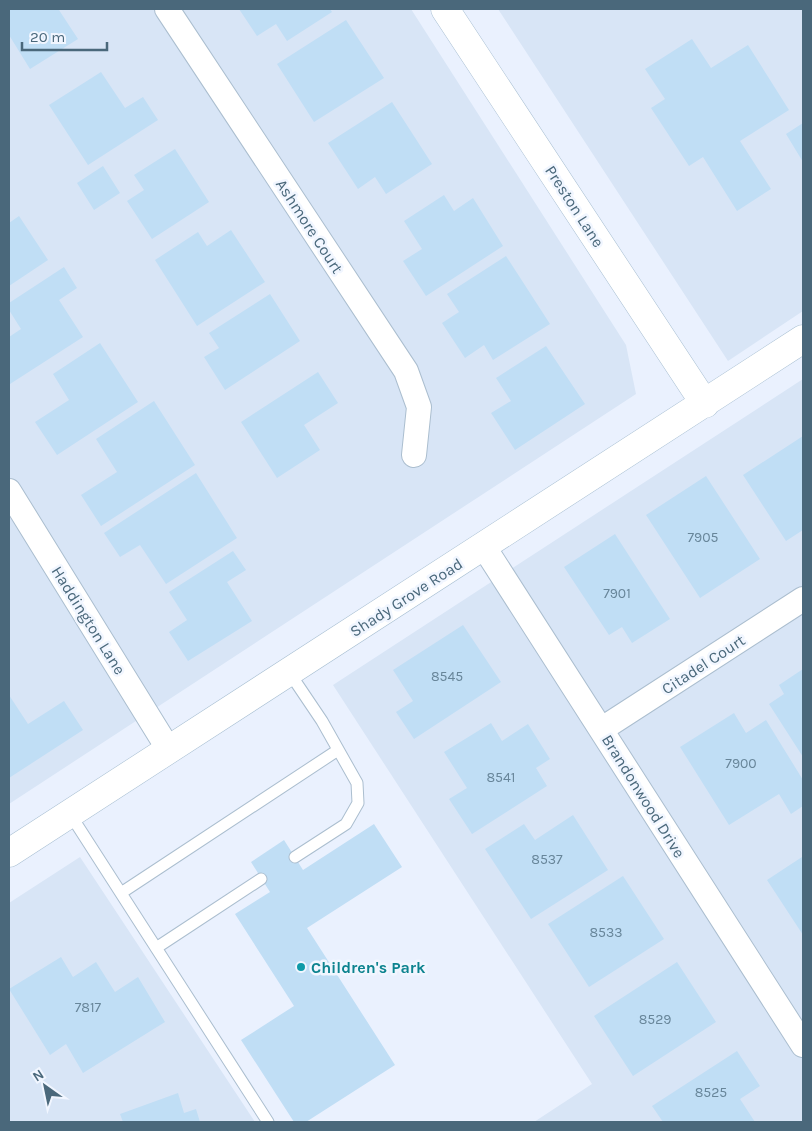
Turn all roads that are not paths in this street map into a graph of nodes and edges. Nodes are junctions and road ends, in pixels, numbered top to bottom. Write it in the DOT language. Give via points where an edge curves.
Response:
graph roads {
  1 [pos="167,9"];
  2 [pos="445,9"];
  3 [pos="803,339"];
  4 [pos="705,404"];
  5 [pos="414,455"];
  6 [pos="9,491"];
  7 [pos="484,547"];
  8 [pos="803,599"];
  9 [pos="289,672"];
  10 [pos="602,729"];
  11 [pos="169,750"];
  12 [pos="338,750"];
  13 [pos="70,814"];
  14 [pos="9,853"];
  15 [pos="295,857"];
  16 [pos="261,879"];
  17 [pos="121,893"];
  18 [pos="156,948"];
  19 [pos="803,1045"];
  20 [pos="268,1122"];
  1 -- 5 [label="street, Ashmore Court" via="406,371 419,407"];
  2 -- 4 [label="street, Preston Lane"];
  3 -- 4 [label="street, Shady Grove Road"];
  4 -- 7 [label="street, Shady Grove Road"];
  6 -- 11 [label="street, Haddington Lane"];
  7 -- 9 [label="street, Shady Grove Road"];
  7 -- 10 [label="street, Brandonwood Drive"];
  8 -- 10 [label="street, Citadel Court"];
  9 -- 11 [label="street, Shady Grove Road"];
  9 -- 12 [label="lane"];
  10 -- 19 [label="street, Brandonwood Drive"];
  11 -- 13 [label="street, Shady Grove Road"];
  12 -- 15 [label="lane" via="357,783 358,803 346,824"];
  12 -- 17 [label="lane"];
  13 -- 14 [label="street, Shady Grove Road"];
  13 -- 17 [label="lane"];
  16 -- 18 [label="lane"];
  17 -- 18 [label="lane"];
  18 -- 20 [label="lane"];
}
